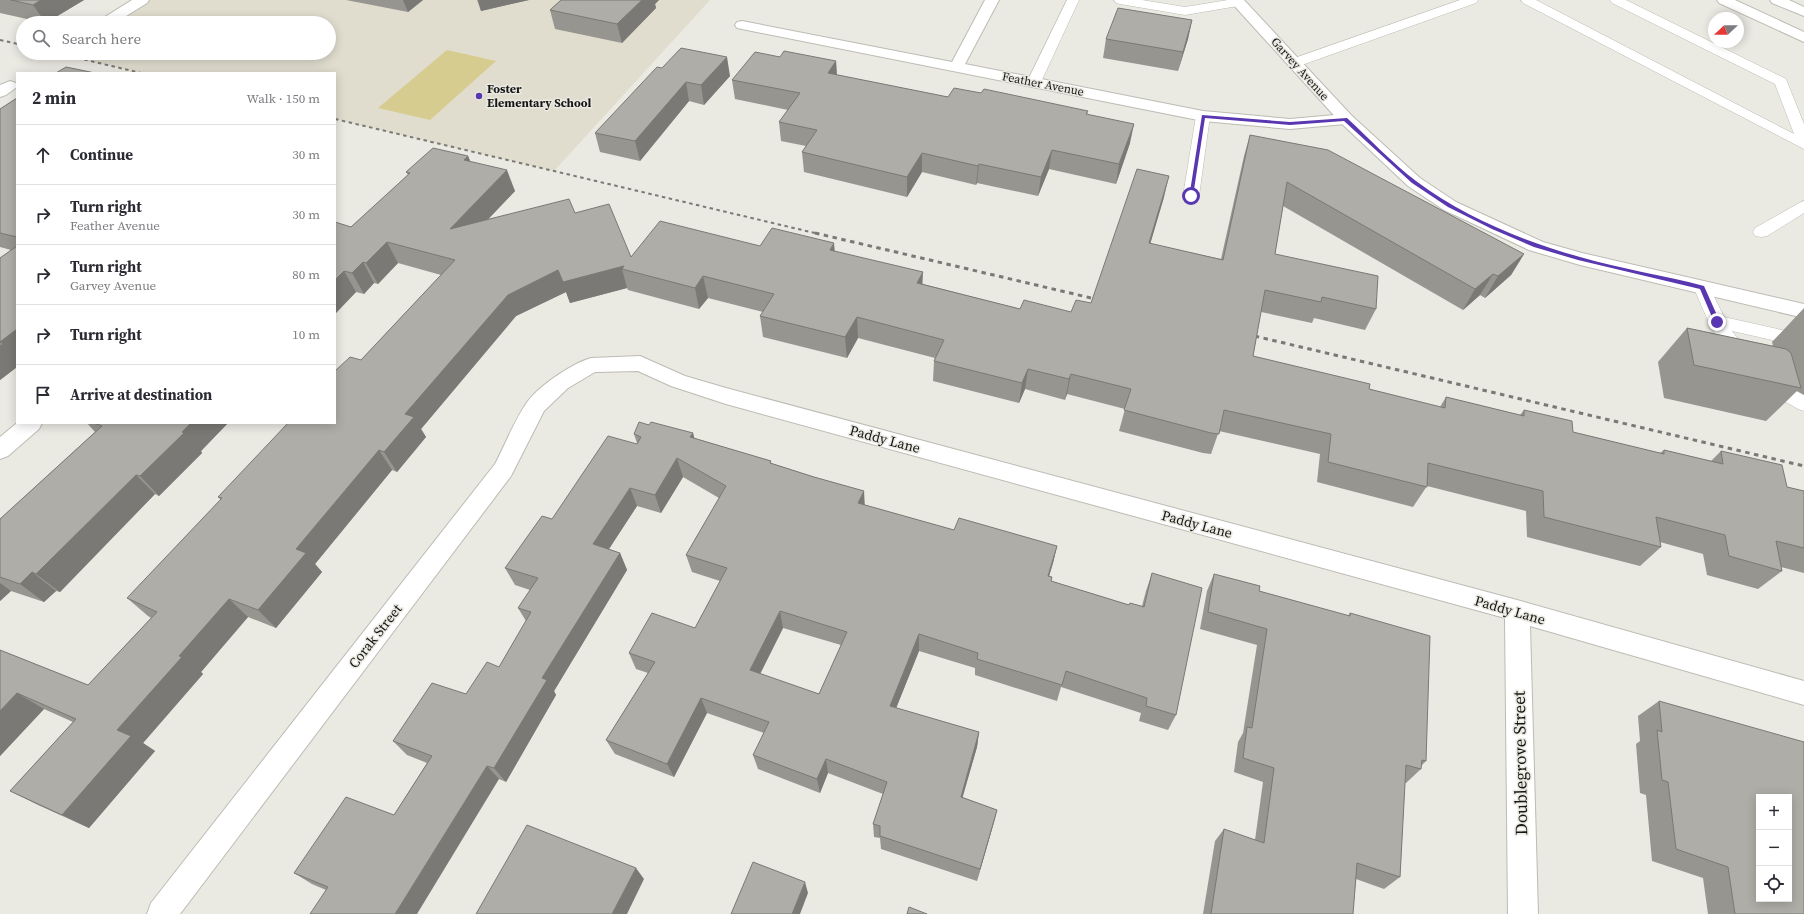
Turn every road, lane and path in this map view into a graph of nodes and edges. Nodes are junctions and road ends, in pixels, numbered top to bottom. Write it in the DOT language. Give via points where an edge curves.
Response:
graph roads {
  1 [pos="142,0"];
  2 [pos="992,0"];
  3 [pos="1073,0"];
  4 [pos="1120,0"];
  5 [pos="1472,0"];
  6 [pos="1527,0"];
  7 [pos="1616,0"];
  8 [pos="1724,0"];
  9 [pos="1777,0"];
  10 [pos="1237,1"];
  11 [pos="1804,12"];
  12 [pos="116,16"];
  13 [pos="742,25"];
  14 [pos="1804,38"];
  15 [pos="1294,63"];
  16 [pos="957,66"];
  17 [pos="1034,82"];
  18 [pos="1203,116"];
  19 [pos="1346,119"];
  20 [pos="1804,143"];
  21 [pos="1191,196"];
  22 [pos="1804,206"];
  23 [pos="1761,232"];
  24 [pos="1702,288"];
  25 [pos="1804,311"];
  26 [pos="1717,322"];
  27 [pos="1804,341"];
  28 [pos="591,365"];
  29 [pos="1804,404"];
  30 [pos="30,424"];
  31 [pos="0,450"];
  32 [pos="1517,611"];
  33 [pos="1804,693"];
  34 [pos="162,914"];
  35 [pos="1523,914"];
  1 -- 12 [label="main road"];
  2 -- 16 [label="main road"];
  3 -- 17 [label="lane"];
  4 -- 10 [label="lane" via="1185,11"];
  5 -- 15 [label="lane"];
  6 -- 20 [label="lane"];
  7 -- 20 [label="lane" via="1781,82"];
  8 -- 14 [label="main road"];
  9 -- 11 [label="main road"];
  10 -- 15 [label="main road, Garvey Avenue"];
  13 -- 16 [label="main road, Feather Avenue"];
  15 -- 19 [label="main road, Garvey Avenue"];
  16 -- 17 [label="main road, Feather Avenue"];
  17 -- 18 [label="main road, Feather Avenue"];
  18 -- 19 [label="main road, Feather Avenue" via="1290,124"];
  18 -- 21 [label="lane"];
  19 -- 24 [label="main road, Garvey Avenue" via="1414,182 1450,206 1494,228 1536,246 1580,259"];
  22 -- 23 [label="lane"];
  24 -- 25 [label="main road, Garvey Avenue"];
  24 -- 26 [label="lane"];
  26 -- 27 [label="lane"];
  26 -- 29 [label="lane" via="1728,341 1767,382"];
  28 -- 32 [label="main road, Paddy Lane" via="640,363 678,381 726,396"];
  28 -- 34 [label="main road, Corak Street" via="561,383 536,406 503,470"];
  30 -- 31 [label="main road"];
  32 -- 33 [label="main road, Paddy Lane"];
  32 -- 35 [label="main road, Doublegrove Street"];
}
